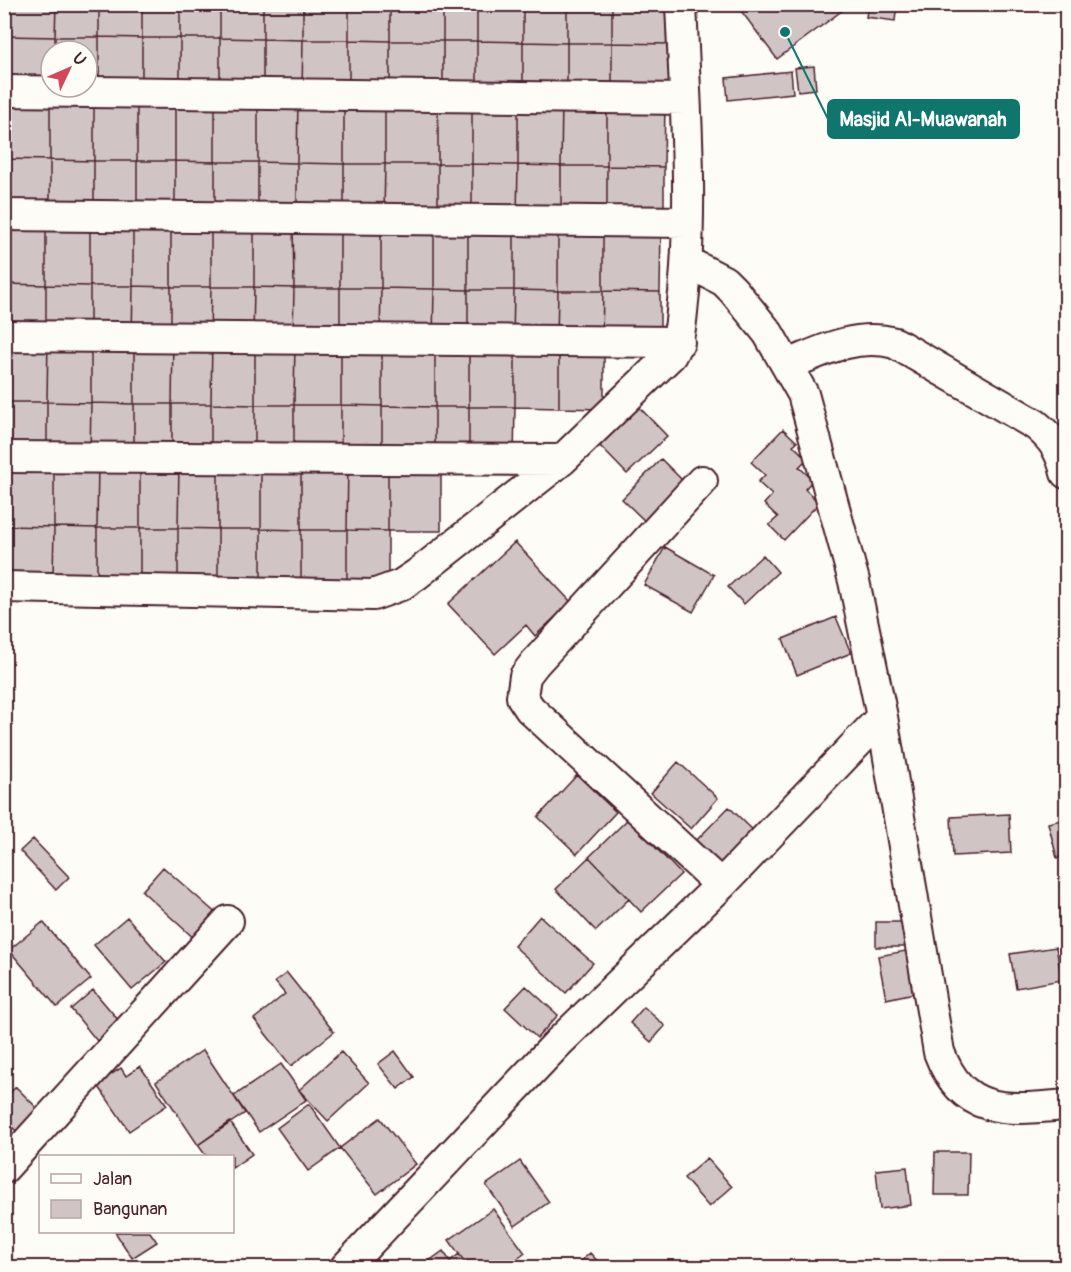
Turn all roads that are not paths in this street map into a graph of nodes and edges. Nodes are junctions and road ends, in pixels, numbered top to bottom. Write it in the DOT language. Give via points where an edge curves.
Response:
graph roads {
  1 [pos="681,4"];
  2 [pos="4,91"];
  3 [pos="685,99"];
  4 [pos="4,215"];
  5 [pos="687,222"];
  6 [pos="687,262"];
  7 [pos="4,336"];
  8 [pos="679,342"];
  9 [pos="788,364"];
  10 [pos="4,457"];
  11 [pos="1065,459"];
  12 [pos="562,460"];
  13 [pos="702,481"];
  14 [pos="4,587"];
  15 [pos="882,717"];
  16 [pos="721,885"];
  17 [pos="228,921"];
  18 [pos="1066,1105"];
  19 [pos="4,1168"];
  20 [pos="345,1268"];
  1 -- 3 [label="street"];
  2 -- 3 [label="street"];
  3 -- 5 [label="street"];
  4 -- 5 [label="street"];
  5 -- 6 [label="street"];
  6 -- 8 [label="street"];
  6 -- 9 [label="street" via="724,281 733,290"];
  7 -- 8 [label="street"];
  8 -- 12 [label="street" via="671,355"];
  9 -- 11 [label="street" via="857,339 895,343 1036,425 1050,436"];
  9 -- 15 [label="street" via="803,394 854,581"];
  10 -- 12 [label="street"];
  12 -- 14 [label="street" via="416,575 373,595"];
  13 -- 16 [label="street" via="535,663 525,676 522,697 530,709"];
  15 -- 16 [label="street"];
  15 -- 18 [label="street" via="939,1053 945,1069 957,1085 988,1107"];
  16 -- 20 [label="street" via="558,1043"];
  17 -- 19 [label="street"];
}
